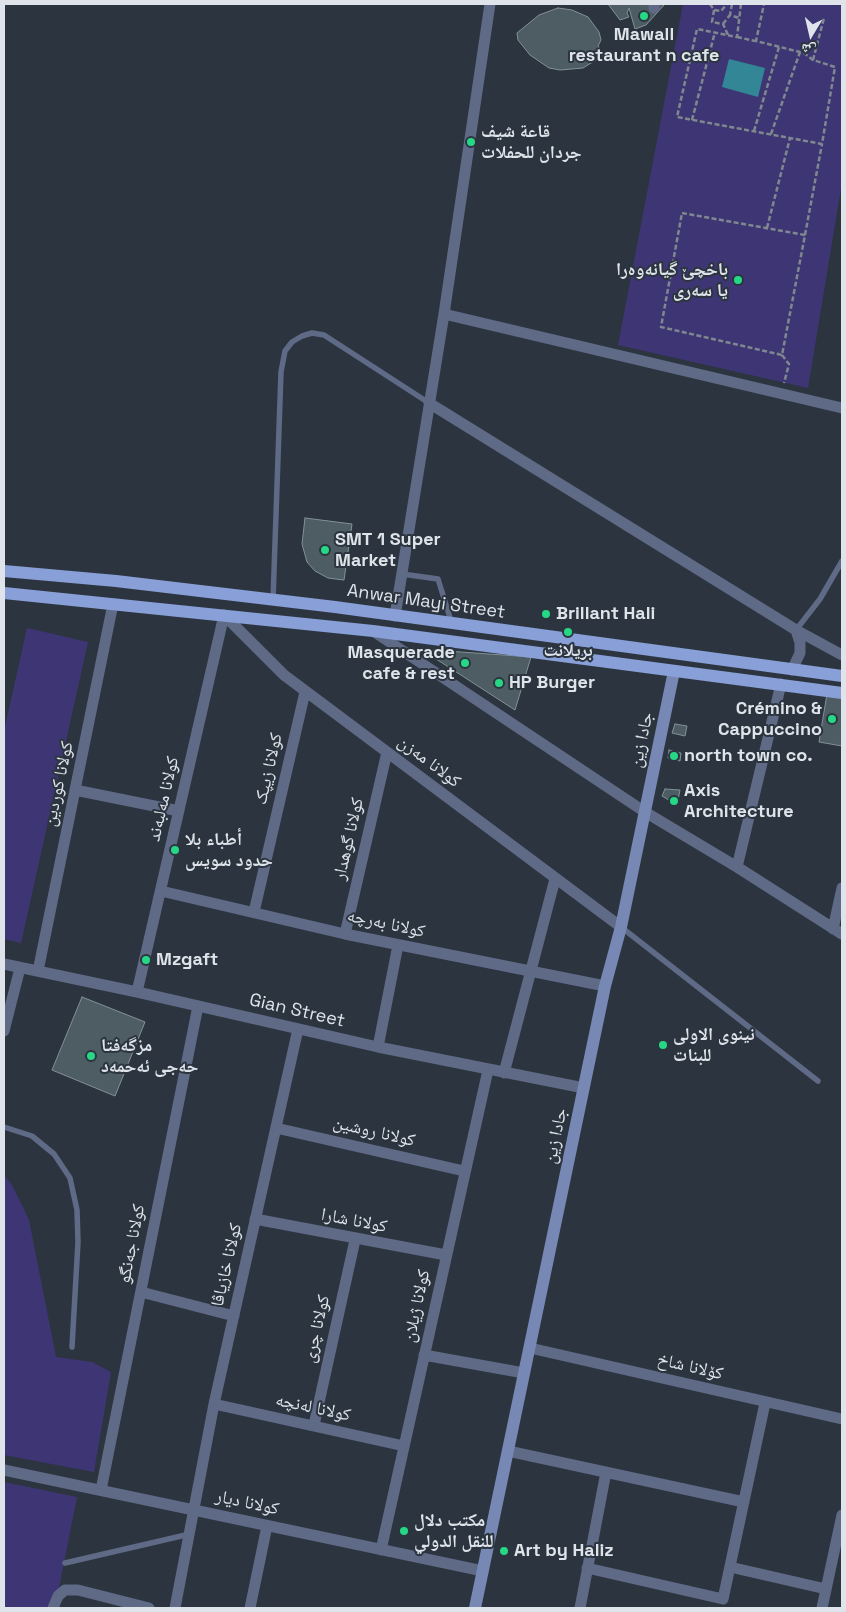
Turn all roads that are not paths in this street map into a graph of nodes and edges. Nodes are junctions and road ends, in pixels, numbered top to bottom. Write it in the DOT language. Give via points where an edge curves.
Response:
graph roads {
  1 [pos="490,4"];
  2 [pos="444,314"];
  3 [pos="429,403"];
  4 [pos="842,408"];
  5 [pos="842,561"];
  6 [pos="4,571"];
  7 [pos="401,574"];
  8 [pos="4,592"];
  9 [pos="273,600"];
  10 [pos="113,604"];
  11 [pos="224,615"];
  12 [pos="395,616"];
  13 [pos="452,624"];
  14 [pos="796,630"];
  15 [pos="373,631"];
  16 [pos="565,638"];
  17 [pos="842,655"];
  18 [pos="563,656"];
  19 [pos="792,670"];
  20 [pos="674,671"];
  21 [pos="842,676"];
  22 [pos="781,684"];
  23 [pos="305,692"];
  24 [pos="842,693"];
  25 [pos="386,752"];
  26 [pos="75,790"];
  27 [pos="179,811"];
  28 [pos="645,812"];
  29 [pos="737,867"];
  30 [pos="555,879"];
  31 [pos="842,888"];
  32 [pos="161,891"];
  33 [pos="254,912"];
  34 [pos="621,927"];
  35 [pos="838,932"];
  36 [pos="346,934"];
  37 [pos="398,945"];
  38 [pos="4,964"];
  39 [pos="20,968"];
  40 [pos="38,971"];
  41 [pos="531,972"];
  42 [pos="605,986"];
  43 [pos="138,992"];
  44 [pos="198,1006"];
  45 [pos="298,1029"];
  46 [pos="4,1031"];
  47 [pos="378,1047"];
  48 [pos="488,1070"];
  49 [pos="504,1073"];
  50 [pos="818,1081"];
  51 [pos="584,1088"];
  52 [pos="4,1127"];
  53 [pos="276,1128"];
  54 [pos="464,1171"];
  55 [pos="256,1219"];
  56 [pos="355,1240"];
  57 [pos="446,1255"];
  58 [pos="141,1292"];
  59 [pos="234,1316"];
  60 [pos="72,1347"];
  61 [pos="530,1348"];
  62 [pos="424,1354"];
  63 [pos="524,1373"];
  64 [pos="765,1403"];
  65 [pos="214,1404"];
  66 [pos="842,1419"];
  67 [pos="314,1426"];
  68 [pos="404,1446"];
  69 [pos="508,1450"];
  70 [pos="4,1470"];
  71 [pos="606,1472"];
  72 [pos="101,1490"];
  73 [pos="744,1502"];
  74 [pos="194,1510"];
  75 [pos="842,1515"];
  76 [pos="267,1526"];
  77 [pos="190,1534"];
  78 [pos="381,1550"];
  79 [pos="65,1563"];
  80 [pos="730,1567"];
  81 [pos="587,1568"];
  82 [pos="483,1571"];
  83 [pos="826,1589"];
  84 [pos="722,1604"];
  85 [pos="53,1608"];
  86 [pos="149,1608"];
  87 [pos="175,1608"];
  88 [pos="250,1608"];
  89 [pos="475,1608"];
  90 [pos="580,1608"];
  91 [pos="822,1608"];
  1 -- 2 [label="street"];
  2 -- 3 [label="street"];
  2 -- 4 [label="street"];
  3 -- 7 [label="street"];
  3 -- 9 [label="lane" via="324,335 312,333 292,342 285,351 281,372"];
  3 -- 14 [label="street"];
  5 -- 14 [label="lane" via="820,599"];
  6 -- 9 [label="main road, Anwar Mayi Street"];
  7 -- 12 [label="street"];
  7 -- 13 [label="lane" via="438,579"];
  8 -- 10 [label="main road, Anwar Mayi Street"];
  9 -- 12 [label="main road, Anwar Mayi Street"];
  10 -- 11 [label="main road, Anwar Mayi Street"];
  10 -- 26 [label="street, کولانا کوردین"];
  11 -- 15 [label="main road, Anwar Mayi Street"];
  11 -- 23 [label="street, کولانا مەزن" via="263,656"];
  11 -- 27 [label="street, کولانا مەلبەند"];
  12 -- 13 [label="main road, Anwar Mayi Street"];
  13 -- 16 [label="main road, Anwar Mayi Street"];
  14 -- 17 [label="street"];
  14 -- 19 [label="street" via="800,653"];
  15 -- 18 [label="main road, Anwar Mayi Street"];
  15 -- 28 [label="street"];
  16 -- 18 [label="main road"];
  16 -- 19 [label="main road, Anwar Mayi Street"];
  18 -- 20 [label="main road, Anwar Mayi Street"];
  19 -- 21 [label="main road, Anwar Mayi Street"];
  20 -- 22 [label="main road, Anwar Mayi Street"];
  20 -- 28 [label="street, جادا زین"];
  22 -- 24 [label="main road, Anwar Mayi Street"];
  22 -- 29 [label="street"];
  23 -- 25 [label="street, کولانا مەزن"];
  23 -- 33 [label="street, کولانا زیپک"];
  25 -- 30 [label="street, کولانا مەزن"];
  25 -- 36 [label="street, کولانا گوهدار"];
  26 -- 27 [label="street"];
  26 -- 40 [label="street, کولانا کوردین"];
  27 -- 32 [label="street, کولانا مەلبەند"];
  28 -- 29 [label="street"];
  28 -- 34 [label="street, جادا زین"];
  29 -- 35 [label="street"];
  30 -- 34 [label="street, کولانا مەزن"];
  30 -- 41 [label="street"];
  31 -- 35 [label="street"];
  32 -- 33 [label="street, کولانا بەرچە"];
  32 -- 43 [label="street, کولانا مەلبەند"];
  33 -- 36 [label="street, کولانا بەرچە"];
  34 -- 42 [label="street, جادا زین"];
  34 -- 50 [label="lane"];
  36 -- 37 [label="street, کولانا بەرچە"];
  37 -- 41 [label="street, کولانا بەرچە"];
  37 -- 47 [label="street"];
  38 -- 39 [label="street, Gian Street"];
  39 -- 40 [label="street, Gian Street"];
  39 -- 46 [label="street"];
  40 -- 43 [label="street, Gian Street"];
  41 -- 42 [label="street, کولانا بەرچە"];
  41 -- 49 [label="street"];
  42 -- 51 [label="street, جادا زین"];
  43 -- 44 [label="street, Gian Street"];
  44 -- 45 [label="street, Gian Street"];
  44 -- 58 [label="street, کولانا جەنگو"];
  45 -- 47 [label="street, Gian Street"];
  45 -- 53 [label="street, کولانا خازیاڤا"];
  47 -- 48 [label="street, Gian Street"];
  48 -- 49 [label="street, Gian Street"];
  48 -- 54 [label="street, کولانا ژیلان"];
  49 -- 51 [label="street, Gian Street"];
  51 -- 61 [label="street, جادا زین"];
  52 -- 60 [label="lane" via="32,1136 54,1154 70,1178 77,1210 78,1242"];
  53 -- 54 [label="street, کولانا روشین"];
  53 -- 55 [label="street, کولانا خازیاڤا"];
  54 -- 57 [label="street, کولانا ژیلان"];
  55 -- 56 [label="street, کولانا شارا"];
  55 -- 59 [label="street, کولانا خازیاڤا"];
  56 -- 57 [label="street, کولانا شارا"];
  56 -- 67 [label="street, کولانا چری"];
  57 -- 62 [label="street, کولانا ژیلان"];
  58 -- 59 [label="street"];
  58 -- 72 [label="street, کولانا جەنگو"];
  59 -- 65 [label="street, کولانا خازیاڤا"];
  61 -- 63 [label="street, جادا زین"];
  61 -- 64 [label="street, کۆلانا شاخ"];
  62 -- 63 [label="street"];
  62 -- 68 [label="street, کولانا ژیلان"];
  63 -- 69 [label="street, جادا زین"];
  64 -- 66 [label="street, کۆلانا شاخ"];
  64 -- 73 [label="street"];
  65 -- 67 [label="street, کولانا لەنچە"];
  65 -- 74 [label="street, کولانا خازیاڤا"];
  67 -- 68 [label="street, کولانا لەنچە"];
  68 -- 78 [label="street, کولانا ژیلان"];
  69 -- 71 [label="street"];
  69 -- 82 [label="street, جادا زین"];
  70 -- 72 [label="street, کولانا دیار"];
  71 -- 73 [label="street"];
  71 -- 81 [label="street"];
  72 -- 74 [label="street, کولانا دیار"];
  73 -- 80 [label="street"];
  74 -- 76 [label="street, کولانا دیار"];
  74 -- 77 [label="street, کولانا خازیاڤا"];
  75 -- 83 [label="street"];
  76 -- 78 [label="street, کولانا دیار"];
  76 -- 88 [label="street"];
  77 -- 79 [label="lane"];
  77 -- 87 [label="street, کولانا خازیاڤا"];
  78 -- 82 [label="street, کولانا دیار"];
  80 -- 83 [label="street"];
  80 -- 84 [label="street"];
  81 -- 84 [label="street"];
  81 -- 90 [label="street"];
  82 -- 89 [label="street, جادا زین"];
  83 -- 91 [label="street"];
  85 -- 86 [label="street" via="65,1590 78,1590"];
}
